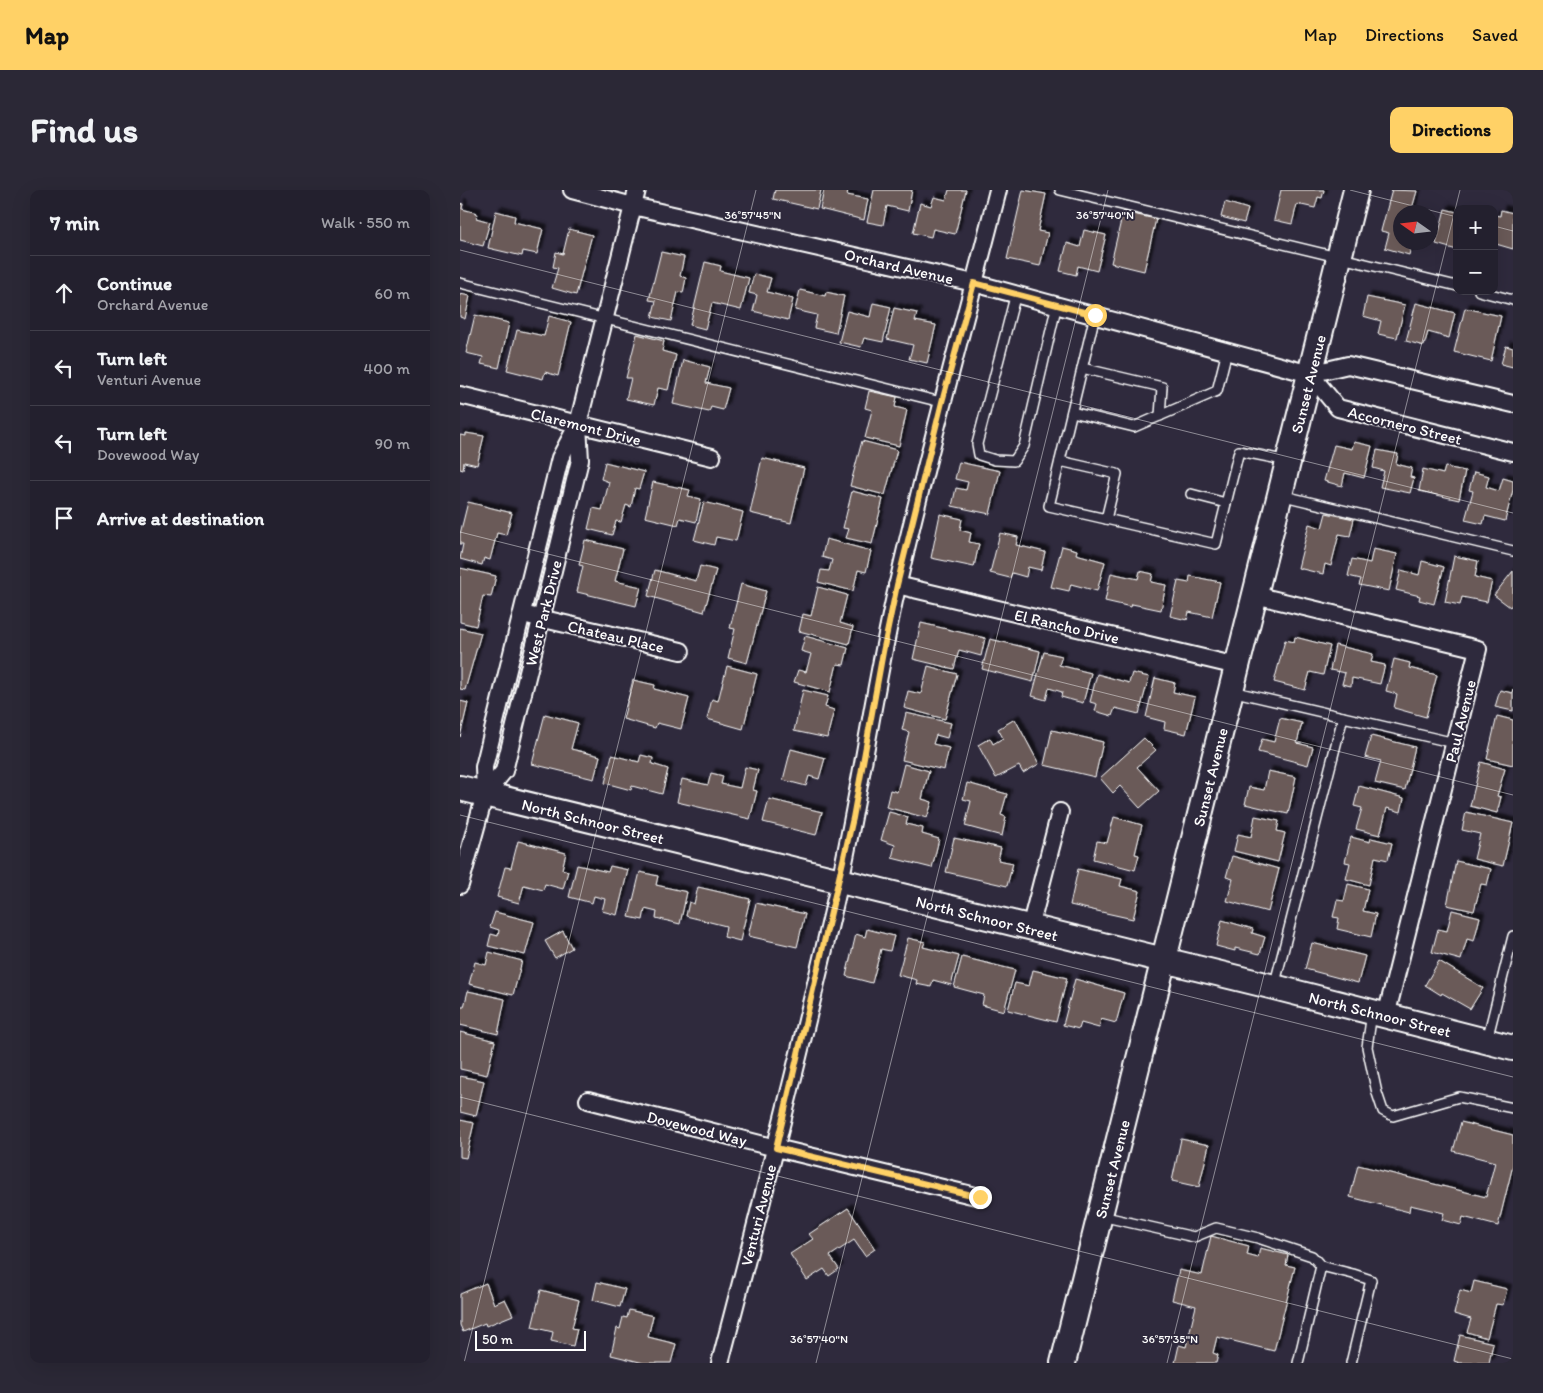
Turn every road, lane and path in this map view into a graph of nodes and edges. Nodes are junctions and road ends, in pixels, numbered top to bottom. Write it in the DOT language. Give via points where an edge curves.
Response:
graph roads {
  1 [pos="572,190"];
  2 [pos="998,190"];
  3 [pos="1060,190"];
  4 [pos="1356,190"];
  5 [pos="635,198"];
  6 [pos="1339,256"];
  7 [pos="460,283"];
  8 [pos="974,283"];
  9 [pos="1453,285"];
  10 [pos="1016,293"];
  11 [pos="1494,295"];
  12 [pos="1513,300"];
  13 [pos="1057,304"];
  14 [pos="1095,315"];
  15 [pos="605,318"];
  16 [pos="1227,351"];
  17 [pos="1082,368"];
  18 [pos="1310,374"];
  19 [pos="460,395"];
  20 [pos="942,402"];
  21 [pos="1513,404"];
  22 [pos="1072,412"];
  23 [pos="1160,416"];
  24 [pos="578,424"];
  25 [pos="1513,452"];
  26 [pos="712,457"];
  27 [pos="1060,461"];
  28 [pos="1288,461"];
  29 [pos="1191,494"];
  30 [pos="1280,495"];
  31 [pos="1226,504"];
  32 [pos="1106,519"];
  33 [pos="1513,551"];
  34 [pos="897,585"];
  35 [pos="1255,595"];
  36 [pos="522,613"];
  37 [pos="541,618"];
  38 [pos="681,651"];
  39 [pos="1237,666"];
  40 [pos="1231,691"];
  41 [pos="1344,717"];
  42 [pos="1455,743"];
  43 [pos="460,788"];
  44 [pos="485,794"];
  45 [pos="1060,812"];
  46 [pos="839,882"];
  47 [pos="460,885"];
  48 [pos="1030,928"];
  49 [pos="1513,936"];
  50 [pos="1165,961"];
  51 [pos="1274,988"];
  52 [pos="1379,1014"];
  53 [pos="1487,1042"];
  54 [pos="1513,1048"];
  55 [pos="588,1100"];
  56 [pos="1513,1108"];
  57 [pos="776,1148"];
  58 [pos="980,1197"];
  59 [pos="1100,1216"];
  60 [pos="1321,1266"];
  61 [pos="720,1363"];
  62 [pos="1063,1363"];
  63 [pos="1298,1363"];
  64 [pos="1351,1363"];
  1 -- 5 [label="street, Orchard Avenue"];
  2 -- 8 [label="street, Venturi Avenue"];
  3 -- 6 [label="lane"];
  4 -- 6 [label="main road, Sunset Avenue"];
  5 -- 8 [label="street, Orchard Avenue"];
  5 -- 15 [label="street, West Park Drive"];
  6 -- 9 [label="lane"];
  6 -- 18 [label="main road, Sunset Avenue"];
  7 -- 15 [label="lane"];
  8 -- 10 [label="street, Orchard Avenue"];
  8 -- 20 [label="street, Venturi Avenue"];
  10 -- 13 [label="street, Orchard Avenue"];
  10 -- 13 [label="lane" via="977,444 979,455 995,460 1014,461 1024,446"];
  11 -- 12 [label="lane"];
  13 -- 14 [label="street, Orchard Avenue"];
  14 -- 16 [label="street, Orchard Avenue"];
  14 -- 17 [label="lane"];
  15 -- 20 [label="lane"];
  15 -- 24 [label="street, West Park Drive"];
  16 -- 18 [label="street, Orchard Avenue"];
  16 -- 23 [label="lane" via="1218,391"];
  17 -- 22 [label="lane"];
  17 -- 23 [label="lane" via="1162,387"];
  18 -- 21 [label="street" via="1348,365"];
  18 -- 25 [label="street, Accornero Street" via="1338,408"];
  18 -- 28 [label="main road, Sunset Avenue"];
  19 -- 24 [label="street, Claremont Drive"];
  20 -- 34 [label="street, Venturi Avenue"];
  22 -- 23 [label="lane" via="1134,427"];
  22 -- 27 [label="lane"];
  24 -- 26 [label="street, Claremont Drive"];
  24 -- 36 [label="street, West Park Drive" via="560,458"];
  24 -- 37 [label="street, West Park Drive" via="580,460"];
  27 -- 32 [label="lane" via="1049,506"];
  27 -- 32 [label="lane" via="1117,474"];
  28 -- 30 [label="main road, Sunset Avenue"];
  28 -- 31 [label="lane" via="1239,451"];
  29 -- 31 [label="lane"];
  30 -- 33 [label="lane"];
  30 -- 35 [label="main road, Sunset Avenue"];
  31 -- 32 [label="lane" via="1216,544"];
  34 -- 39 [label="street, El Rancho Drive"];
  34 -- 46 [label="street, Venturi Avenue"];
  35 -- 39 [label="main road, Sunset Avenue"];
  35 -- 42 [label="street, Paul Avenue" via="1478,649"];
  36 -- 37 [label="street, Chateau Place"];
  36 -- 44 [label="street, West Park Drive" via="484,767"];
  37 -- 38 [label="street, Chateau Place"];
  37 -- 44 [label="street, West Park Drive" via="504,771"];
  39 -- 40 [label="main road, Sunset Avenue"];
  40 -- 41 [label="lane"];
  40 -- 50 [label="main road, Sunset Avenue"];
  41 -- 42 [label="lane"];
  41 -- 51 [label="lane"];
  42 -- 52 [label="street, Paul Avenue"];
  43 -- 44 [label="main road, North Schnoor Street"];
  44 -- 46 [label="main road, North Schnoor Street"];
  44 -- 47 [label="street, West Park Drive"];
  45 -- 48 [label="street"];
  46 -- 48 [label="main road, North Schnoor Street"];
  46 -- 57 [label="street, Venturi Avenue"];
  48 -- 50 [label="main road, North Schnoor Street"];
  49 -- 53 [label="lane"];
  50 -- 51 [label="main road, North Schnoor Street"];
  50 -- 59 [label="main road, Sunset Avenue"];
  51 -- 52 [label="main road, North Schnoor Street"];
  52 -- 53 [label="main road, North Schnoor Street"];
  52 -- 56 [label="lane" via="1367,1047 1383,1111 1393,1116 1459,1097"];
  53 -- 54 [label="main road, North Schnoor Street"];
  55 -- 57 [label="street, Dovewood Way"];
  57 -- 58 [label="street, Dovewood Way"];
  57 -- 61 [label="street, Venturi Avenue"];
  59 -- 60 [label="lane" via="1194,1237 1216,1228 1312,1256"];
  59 -- 62 [label="main road, Sunset Avenue"];
  60 -- 63 [label="lane"];
  60 -- 64 [label="lane" via="1372,1280"];
}
